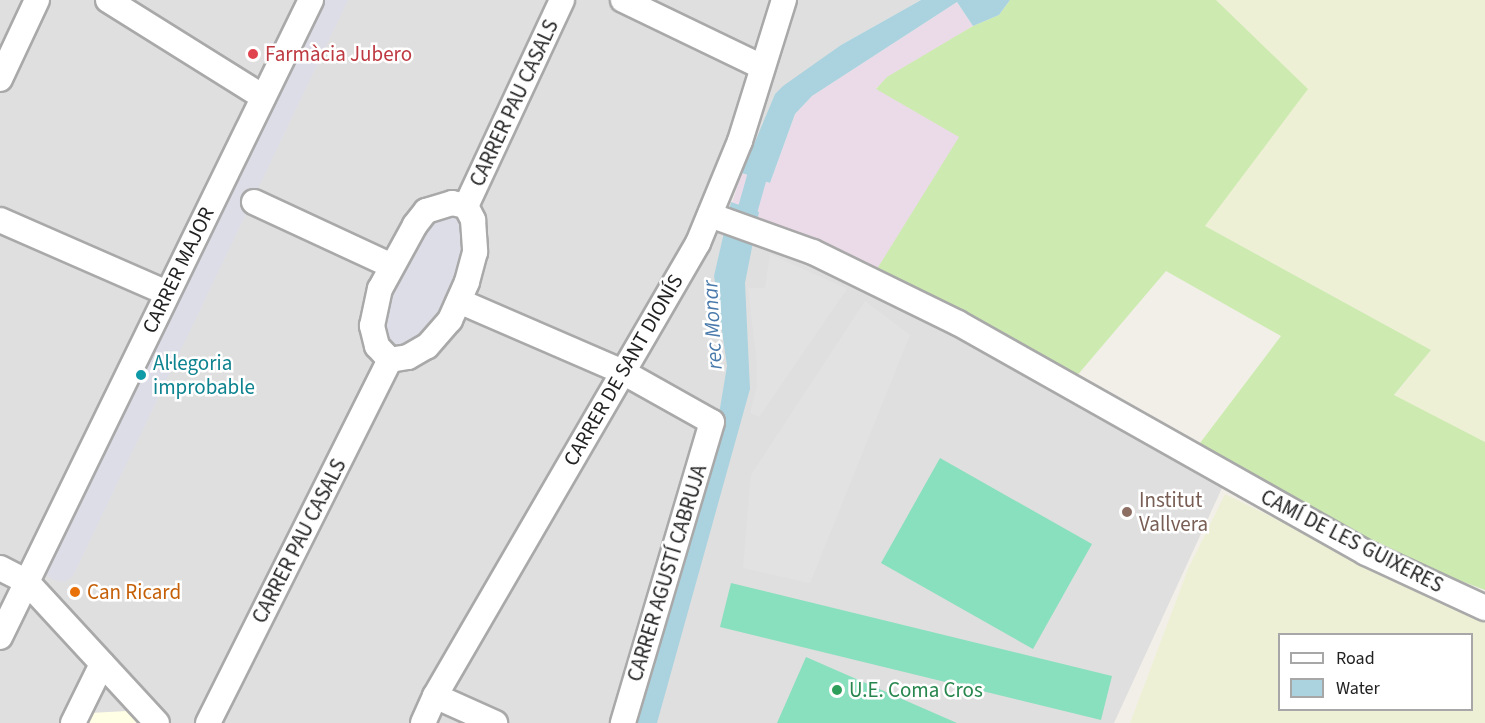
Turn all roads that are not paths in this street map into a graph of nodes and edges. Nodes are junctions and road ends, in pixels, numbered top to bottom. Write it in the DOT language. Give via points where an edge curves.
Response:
graph roads {
  1 [pos="37,0"];
  2 [pos="108,0"];
  3 [pos="311,0"];
  4 [pos="562,0"];
  5 [pos="623,0"];
  6 [pos="784,0"];
  7 [pos="762,67"];
  8 [pos="0,79"];
  9 [pos="263,97"];
  10 [pos="254,202"];
  11 [pos="466,206"];
  12 [pos="715,217"];
  13 [pos="0,220"];
  14 [pos="390,265"];
  15 [pos="167,293"];
  16 [pos="459,301"];
  17 [pos="390,360"];
  18 [pos="621,372"];
  19 [pos="0,568"];
  20 [pos="26,580"];
  21 [pos="1485,608"];
  22 [pos="0,637"];
  23 [pos="102,664"];
  24 [pos="435,696"];
  25 [pos="73,723"];
  26 [pos="157,723"];
  27 [pos="208,723"];
  28 [pos="423,723"];
  29 [pos="495,723"];
  30 [pos="623,723"];
  1 -- 8 [label="street"];
  2 -- 9 [label="street"];
  3 -- 9 [label="street, CARRER MAJOR"];
  4 -- 11 [label="street, CARRER PAU CASALS"];
  5 -- 7 [label="street"];
  6 -- 7 [label="street, CARRER DE SANT DIONÍS"];
  7 -- 12 [label="street, CARRER DE SANT DIONÍS"];
  9 -- 15 [label="street, CARRER MAJOR"];
  10 -- 14 [label="street"];
  11 -- 14 [label="street" via="452,203 426,211"];
  11 -- 16 [label="street" via="473,220 475,252"];
  12 -- 18 [label="street, CARRER DE SANT DIONÍS"];
  12 -- 21 [label="street, CAMÍ DE LES GUIXERES" via="813,252 957,323 1366,553"];
  13 -- 15 [label="street"];
  14 -- 17 [label="street" via="372,326 377,346"];
  15 -- 20 [label="street, CARRER MAJOR"];
  16 -- 17 [label="street" via="450,320 427,346 408,357"];
  16 -- 18 [label="street"];
  17 -- 27 [label="street, CARRER PAU CASALS"];
  18 -- 24 [label="street, CARRER DE SANT DIONÍS"];
  18 -- 30 [label="street, CARRER AGUSTÍ CABRUJA" via="712,423"];
  19 -- 20 [label="street"];
  20 -- 22 [label="street, CARRER MAJOR"];
  20 -- 23 [label="street"];
  23 -- 25 [label="street"];
  23 -- 26 [label="street"];
  24 -- 28 [label="street, CARRER DE SANT DIONÍS"];
  24 -- 29 [label="street"];
}
